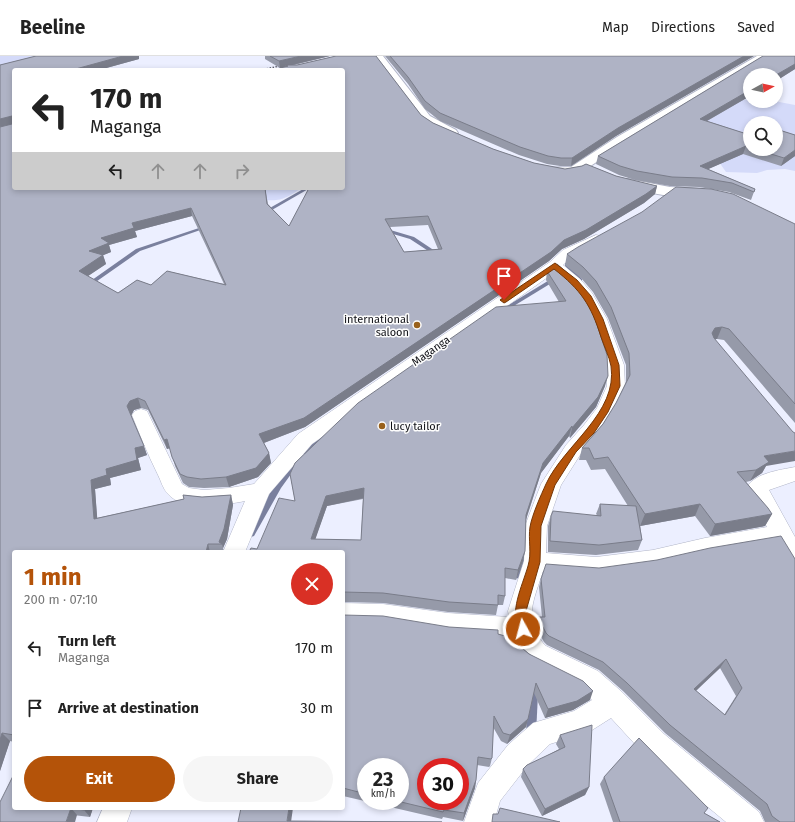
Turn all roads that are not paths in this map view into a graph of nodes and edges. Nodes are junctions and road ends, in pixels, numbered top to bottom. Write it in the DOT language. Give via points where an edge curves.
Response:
graph roads {
  1 [pos="378,56"];
  2 [pos="764,56"];
  3 [pos="463,138"];
  4 [pos="583,165"];
  5 [pos="538,167"];
  6 [pos="599,173"];
  7 [pos="613,179"];
  8 [pos="670,191"];
  9 [pos="714,194"];
  10 [pos="656,202"];
  11 [pos="610,230"];
  12 [pos="555,266"];
  13 [pos="141,415"];
  14 [pos="795,474"];
  15 [pos="260,490"];
  16 [pos="781,533"];
  17 [pos="235,550"];
  18 [pos="795,556"];
  19 [pos="535,562"];
  20 [pos="345,613"];
  21 [pos="523,629"];
  22 [pos="613,702"];
  23 [pos="117,810"];
  24 [pos="112,822"];
  25 [pos="479,822"];
  26 [pos="749,822"];
  1 -- 3 [label="street" via="426,119"];
  2 -- 4 [label="street"];
  4 -- 5 [label="street" via="575,170 563,172"];
  4 -- 6 [label="street"];
  7 -- 8 [label="street"];
  8 -- 9 [label="street"];
  8 -- 10 [label="street"];
  11 -- 12 [label="street, Maganga" via="568,252"];
  12 -- 15 [label="street, Maganga" via="305,439"];
  12 -- 19 [label="street" via="579,286 599,319 615,365 616,386 605,410 573,450 551,484 536,526"];
  13 -- 15 [label="street" via="156,451 180,494 225,497"];
  14 -- 16 [label="street" via="757,487"];
  15 -- 17 [label="street, Maganga"];
  16 -- 18 [label="street"];
  16 -- 19 [label="street" via="653,559 596,566"];
  19 -- 21 [label="street" via="520,611"];
  20 -- 21 [label="street" via="383,614 448,624"];
  21 -- 22 [label="street" via="530,648 537,654 589,680"];
  22 -- 25 [label="street" via="580,723 543,733 518,755 488,794"];
  22 -- 26 [label="street" via="654,744"];
  23 -- 24 [label="street"];
}
